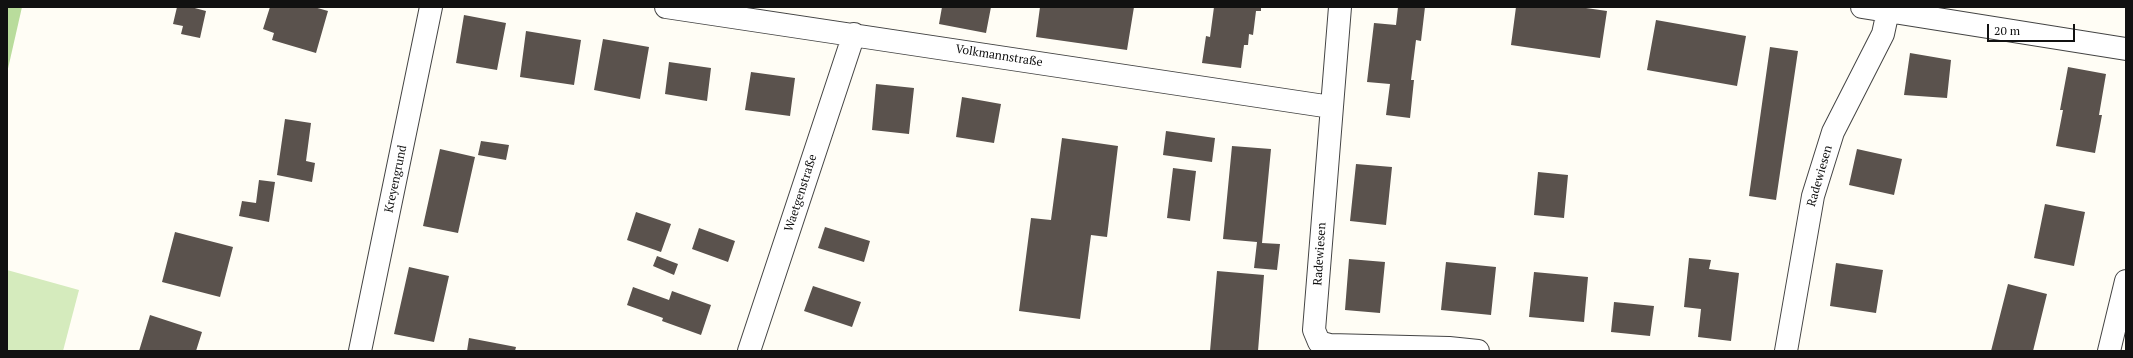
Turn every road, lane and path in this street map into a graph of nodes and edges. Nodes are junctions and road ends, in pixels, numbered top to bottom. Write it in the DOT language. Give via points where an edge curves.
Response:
graph roads {
  1 [pos="431,7"];
  2 [pos="666,7"];
  3 [pos="1340,7"];
  4 [pos="1862,7"];
  5 [pos="1888,11"];
  6 [pos="854,34"];
  7 [pos="2126,49"];
  8 [pos="1331,107"];
  9 [pos="2126,281"];
  10 [pos="360,351"];
  11 [pos="749,351"];
  12 [pos="1478,351"];
  13 [pos="1786,351"];
  14 [pos="2109,351"];
  1 -- 10 [label="street, Kreyengrund"];
  2 -- 6 [label="street, Volkmannstraße"];
  3 -- 8 [label="street, Radewiesen"];
  4 -- 5 [label="street"];
  5 -- 7 [label="street"];
  5 -- 13 [label="street, Radewiesen" via="1883,34 1833,132 1813,196"];
  6 -- 8 [label="street, Volkmannstraße"];
  6 -- 11 [label="street, Waetgenstraße"];
  8 -- 12 [label="street, Radewiesen" via="1314,330 1319,342 1330,345"];
  9 -- 14 [label="street"];
}
